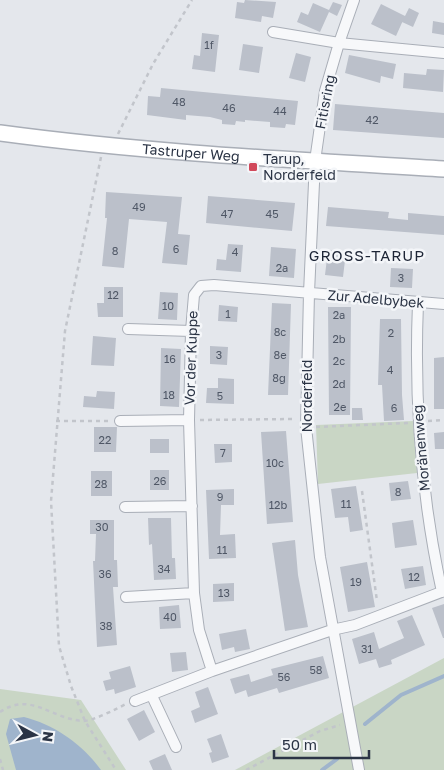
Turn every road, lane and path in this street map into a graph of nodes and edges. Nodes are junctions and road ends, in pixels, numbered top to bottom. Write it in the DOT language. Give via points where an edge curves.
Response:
graph roads {
  1 [pos="192,0"];
  2 [pos="354,0"];
  3 [pos="273,32"];
  4 [pos="338,43"];
  5 [pos="444,53"];
  6 [pos="0,133"];
  7 [pos="109,147"];
  8 [pos="315,161"];
  9 [pos="444,170"];
  10 [pos="309,293"];
  11 [pos="418,303"];
  12 [pos="444,304"];
  13 [pos="128,329"];
  14 [pos="191,331"];
  15 [pos="189,420"];
  16 [pos="56,421"];
  17 [pos="120,421"];
  18 [pos="418,422"];
  19 [pos="306,423"];
  20 [pos="362,491"];
  21 [pos="192,506"];
  22 [pos="125,507"];
  23 [pos="443,591"];
  24 [pos="194,594"];
  25 [pos="126,597"];
  26 [pos="377,601"];
  27 [pos="332,630"];
  28 [pos="212,671"];
  29 [pos="152,696"];
  30 [pos="134,701"];
  31 [pos="0,712"];
  32 [pos="85,721"];
  33 [pos="349,723"];
  34 [pos="176,747"];
  35 [pos="0,759"];
  36 [pos="3,770"];
  37 [pos="116,770"];
  38 [pos="246,770"];
  39 [pos="358,770"];
  1 -- 7 [label="path"];
  2 -- 4 [label="street, Fitisring"];
  3 -- 4 [label="street"];
  4 -- 5 [label="street"];
  4 -- 8 [label="street, Fitisring" via="325,91"];
  6 -- 7 [label="street, Tastruper Weg"];
  7 -- 8 [label="street, Tastruper Weg"];
  7 -- 16 [label="path" via="65,331"];
  8 -- 9 [label="street, Tastruper Weg"];
  8 -- 10 [label="street, Norderfeld"];
  10 -- 11 [label="street, Zur Adelbybek"];
  10 -- 14 [label="street, Vor der Kuppe" via="201,286 194,295"];
  10 -- 19 [label="street, Norderfeld"];
  11 -- 12 [label="street, Zur Adelbybek"];
  11 -- 18 [label="street, Moränenweg" via="415,371"];
  13 -- 14 [label="street"];
  14 -- 15 [label="street, Vor der Kuppe"];
  15 -- 17 [label="street, Vor der Kuppe"];
  15 -- 19 [label="path"];
  15 -- 21 [label="street, Vor der Kuppe"];
  16 -- 17 [label="path"];
  16 -- 32 [label="path" via="51,501 59,646"];
  18 -- 19 [label="path"];
  18 -- 23 [label="street, Moränenweg" via="431,540"];
  19 -- 27 [label="street, Norderfeld" via="311,492"];
  20 -- 26 [label="path"];
  21 -- 22 [label="street"];
  21 -- 24 [label="street, Vor der Kuppe"];
  23 -- 27 [label="street" via="355,625"];
  24 -- 25 [label="street"];
  24 -- 28 [label="street, Vor der Kuppe" via="199,630"];
  27 -- 28 [label="street"];
  27 -- 33 [label="street, Norderfeld"];
  28 -- 29 [label="street"];
  29 -- 30 [label="street"];
  29 -- 34 [label="street"];
  30 -- 32 [label="path"];
  31 -- 32 [label="path" via="11,704 31,703 58,717"];
  32 -- 37 [label="path"];
  33 -- 38 [label="path" via="320,731"];
  33 -- 39 [label="street, Norderfeld"];
  35 -- 36 [label="path"];
}
